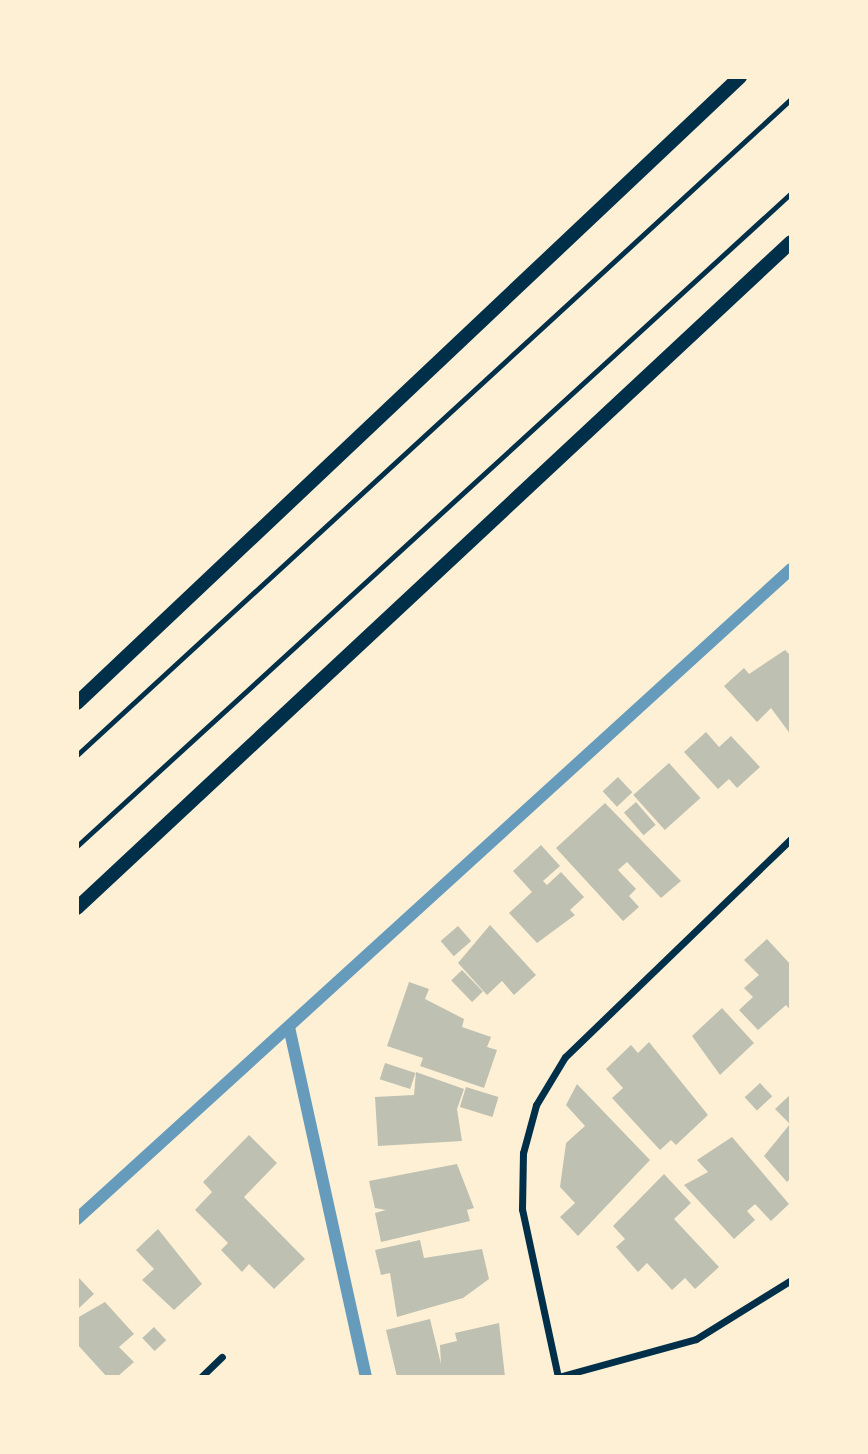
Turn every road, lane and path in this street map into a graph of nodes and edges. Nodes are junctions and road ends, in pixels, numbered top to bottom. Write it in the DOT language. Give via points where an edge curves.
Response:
graph roads {
  1 [pos="740,77"];
  2 [pos="791,99"];
  3 [pos="791,193"];
  4 [pos="791,242"];
  5 [pos="77,703"];
  6 [pos="77,755"];
  7 [pos="791,839"];
  8 [pos="77,846"];
  9 [pos="77,908"];
  10 [pos="791,1280"];
  11 [pos="222,1357"];
  12 [pos="201,1377"];
  13 [pos="558,1377"];
  1 -- 5 [label="main road"];
  2 -- 6 [label="lane"];
  3 -- 8 [label="lane"];
  4 -- 9 [label="main road"];
  7 -- 13 [label="street" via="565,1057 536,1105 523,1153 522,1209"];
  10 -- 13 [label="street" via="696,1339"];
  11 -- 12 [label="street"];
}
